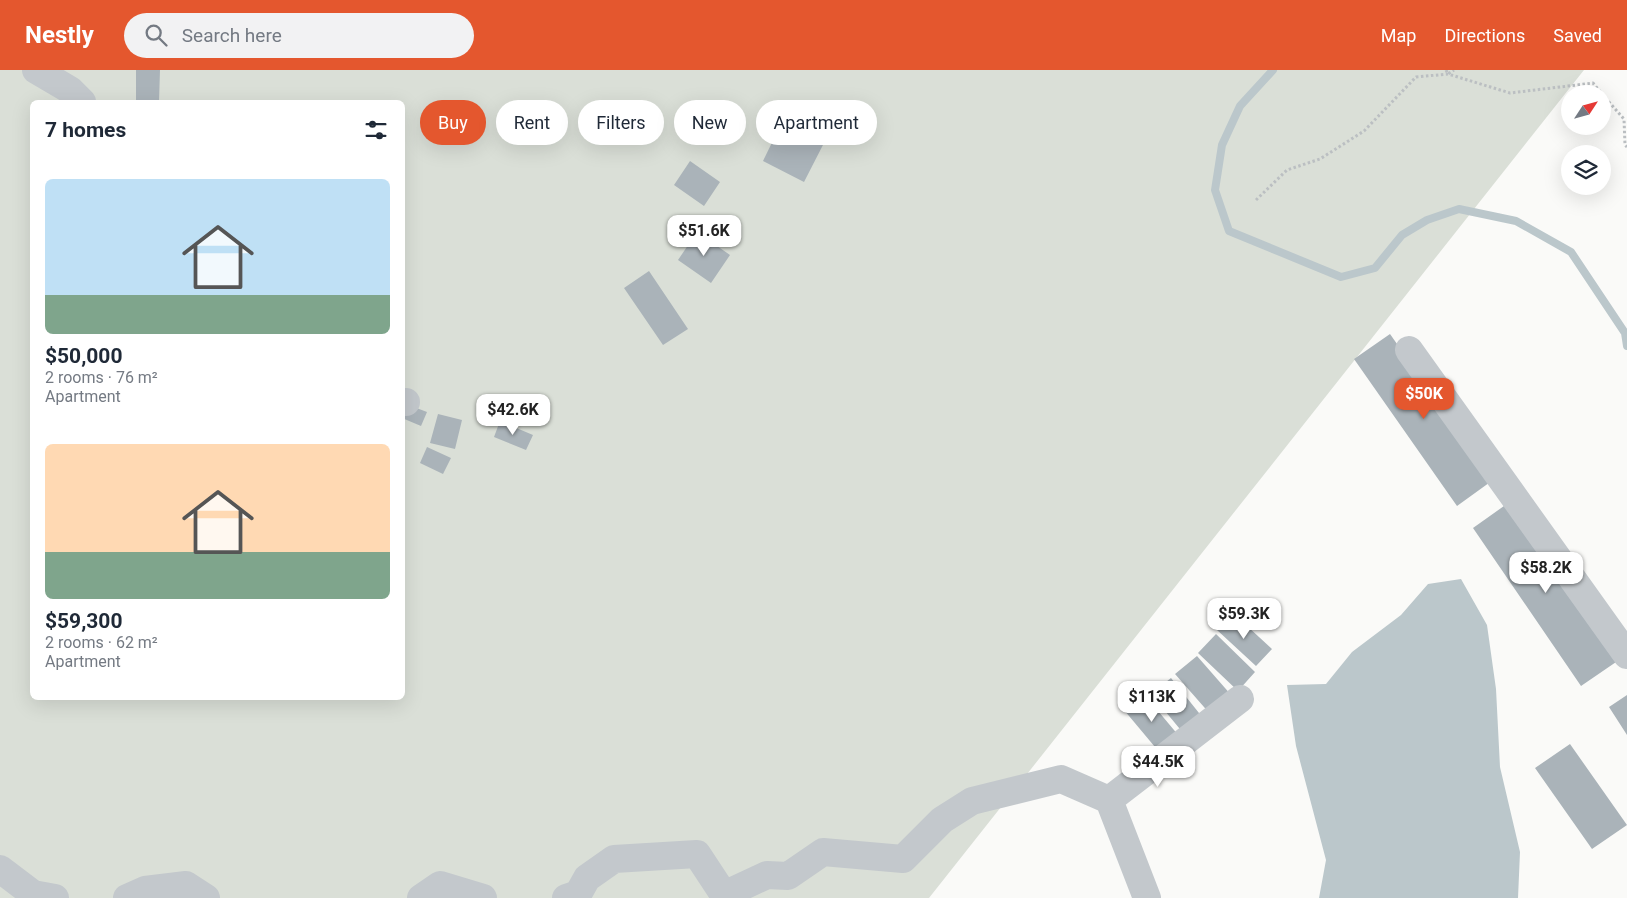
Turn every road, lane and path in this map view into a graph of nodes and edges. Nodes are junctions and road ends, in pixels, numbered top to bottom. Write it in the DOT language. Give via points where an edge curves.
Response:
graph roads {
  1 [pos="36,70"];
  2 [pos="1446,70"];
  3 [pos="1454,70"];
  4 [pos="1448,74"];
  5 [pos="1576,85"];
  6 [pos="1595,85"];
  7 [pos="1561,87"];
  8 [pos="80,100"];
  9 [pos="1611,104"];
  10 [pos="1627,147"];
  11 [pos="1256,200"];
  12 [pos="1409,350"];
  13 [pos="1627,655"];
  14 [pos="1240,699"];
  15 [pos="1109,800"];
  16 [pos="0,869"];
  17 [pos="55,898"];
  18 [pos="127,898"];
  19 [pos="206,898"];
  20 [pos="422,898"];
  21 [pos="483,898"];
  22 [pos="566,898"];
  23 [pos="1147,898"];
  1 -- 8 [label="street" via="70,90"];
  2 -- 4 [label="path"];
  3 -- 4 [label="path"];
  4 -- 7 [label="path" via="1510,93"];
  4 -- 11 [label="path" via="1416,77 1364,131 1320,158 1288,170"];
  5 -- 6 [label="path"];
  9 -- 10 [label="path" via="1624,119"];
  12 -- 13 [label="street"];
  14 -- 15 [label="street"];
  15 -- 22 [label="street" via="1061,779 1018,788 972,801 942,820 903,859 823,852 788,876 767,875 724,895 698,854 614,859 587,878 578,894"];
  15 -- 23 [label="street"];
  16 -- 17 [label="street" via="33,894"];
  18 -- 19 [label="street" via="145,890 186,885"];
  20 -- 21 [label="street" via="440,885"];
}
